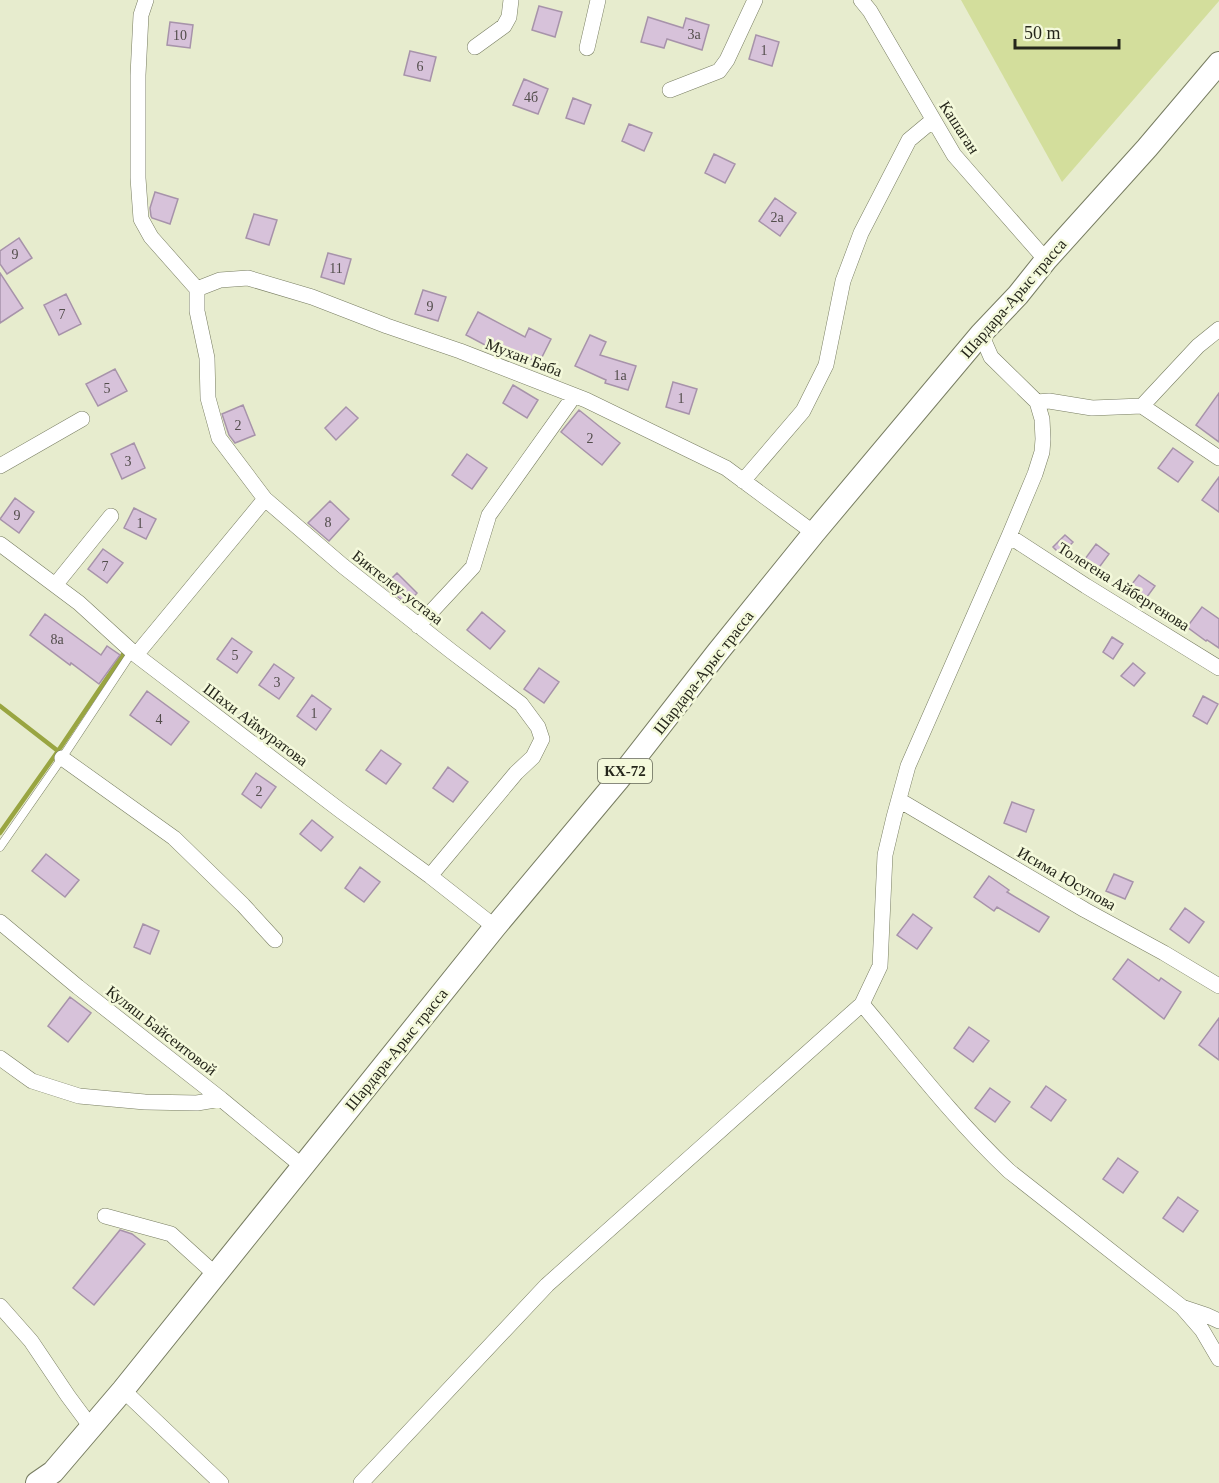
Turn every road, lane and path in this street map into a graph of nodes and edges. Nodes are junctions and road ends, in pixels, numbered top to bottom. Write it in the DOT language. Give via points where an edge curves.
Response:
graph roads {
  1 [pos="146,0"];
  2 [pos="511,0"];
  3 [pos="598,0"];
  4 [pos="755,0"];
  5 [pos="861,0"];
  6 [pos="475,47"];
  7 [pos="587,48"];
  8 [pos="1219,63"];
  9 [pos="670,90"];
  10 [pos="933,120"];
  11 [pos="1046,260"];
  12 [pos="197,289"];
  13 [pos="1219,329"];
  14 [pos="981,334"];
  15 [pos="574,396"];
  16 [pos="1037,402"];
  17 [pos="1142,406"];
  18 [pos="82,419"];
  19 [pos="1219,458"];
  20 [pos="0,466"];
  21 [pos="743,481"];
  22 [pos="265,499"];
  23 [pos="111,516"];
  24 [pos="814,533"];
  25 [pos="1009,536"];
  26 [pos="0,544"];
  27 [pos="56,584"];
  28 [pos="418,626"];
  29 [pos="134,653"];
  30 [pos="1219,668"];
  31 [pos="62,759"];
  32 [pos="899,801"];
  33 [pos="0,847"];
  34 [pos="430,876"];
  35 [pos="0,922"];
  36 [pos="495,927"];
  37 [pos="275,940"];
  38 [pos="1219,986"];
  39 [pos="862,1004"];
  40 [pos="0,1058"];
  41 [pos="221,1099"];
  42 [pos="302,1166"];
  43 [pos="105,1216"];
  44 [pos="216,1274"];
  45 [pos="0,1306"];
  46 [pos="1182,1306"];
  47 [pos="1219,1321"];
  48 [pos="1219,1359"];
  49 [pos="123,1390"];
  50 [pos="91,1427"];
  51 [pos="37,1483"];
  52 [pos="220,1483"];
  53 [pos="361,1483"];
  1 -- 12 [label="street" via="141,15 138,75 141,219 151,237"];
  2 -- 6 [label="street" via="504,26"];
  3 -- 7 [label="street"];
  4 -- 9 [label="street" via="719,70"];
  5 -- 10 [label="street, Кашаган"];
  8 -- 11 [label="main road, Шардара-Арыс трасса / КХ-72"];
  10 -- 11 [label="street, Кашаган" via="954,155"];
  10 -- 21 [label="street" via="909,140 861,233 843,281 826,365 803,411"];
  11 -- 14 [label="main road, Шардара-Арыс трасса / КХ-72"];
  12 -- 15 [label="street, Мухан Баба" via="220,280 248,278 312,297"];
  12 -- 22 [label="street, Биктелеу-устаза" via="197,311 207,358 208,398 219,438"];
  13 -- 17 [label="street"];
  14 -- 16 [label="street" via="991,357"];
  14 -- 24 [label="main road, Шардара-Арыс трасса / КХ-72"];
  15 -- 21 [label="street, Мухан Баба" via="726,468"];
  15 -- 28 [label="street" via="489,515 473,567"];
  16 -- 17 [label="street" via="1092,408"];
  16 -- 25 [label="street" via="1042,419 1042,452"];
  17 -- 19 [label="street"];
  18 -- 20 [label="street"];
  21 -- 24 [label="street, Мухан Баба"];
  22 -- 28 [label="street, Биктелеу-устаза"];
  22 -- 29 [label="street"];
  23 -- 27 [label="street"];
  24 -- 36 [label="main road, Шардара-Арыс трасса / КХ-72" via="618,780"];
  25 -- 30 [label="street, Толегена Айбергенова"];
  25 -- 32 [label="street" via="908,766"];
  26 -- 27 [label="street, Шахи Аймуратова"];
  27 -- 29 [label="street, Шахи Аймуратова"];
  28 -- 34 [label="street, Биктелеу-устаза" via="521,704 542,739 533,757"];
  29 -- 31 [label="lane"];
  29 -- 34 [label="street, Шахи Аймуратова"];
  31 -- 33 [label="lane"];
  31 -- 37 [label="street" via="174,838"];
  32 -- 38 [label="street, Исима Юсупова"];
  32 -- 39 [label="street" via="885,855 880,966"];
  34 -- 36 [label="street, Шахи Аймуратова"];
  35 -- 41 [label="street, Куляш Байсеитовой"];
  36 -- 42 [label="main road, Шардара-Арыс трасса / КХ-72"];
  39 -- 46 [label="street" via="964,1126 1009,1171"];
  39 -- 53 [label="street" via="547,1285"];
  40 -- 41 [label="street" via="32,1081 79,1096 145,1102 197,1103"];
  41 -- 42 [label="street, Куляш Байсеитовой"];
  42 -- 44 [label="main road, Шардара-Арыс трасса / КХ-72"];
  43 -- 44 [label="street" via="171,1233"];
  44 -- 49 [label="main road, Шардара-Арыс трасса / КХ-72"];
  45 -- 50 [label="street" via="31,1341"];
  46 -- 47 [label="street"];
  46 -- 48 [label="street"];
  49 -- 50 [label="main road, Шардара-Арыс трасса / КХ-72"];
  49 -- 52 [label="street"];
  50 -- 51 [label="main road, Шардара-Арыс трасса / КХ-72" via="52,1472"];
}
